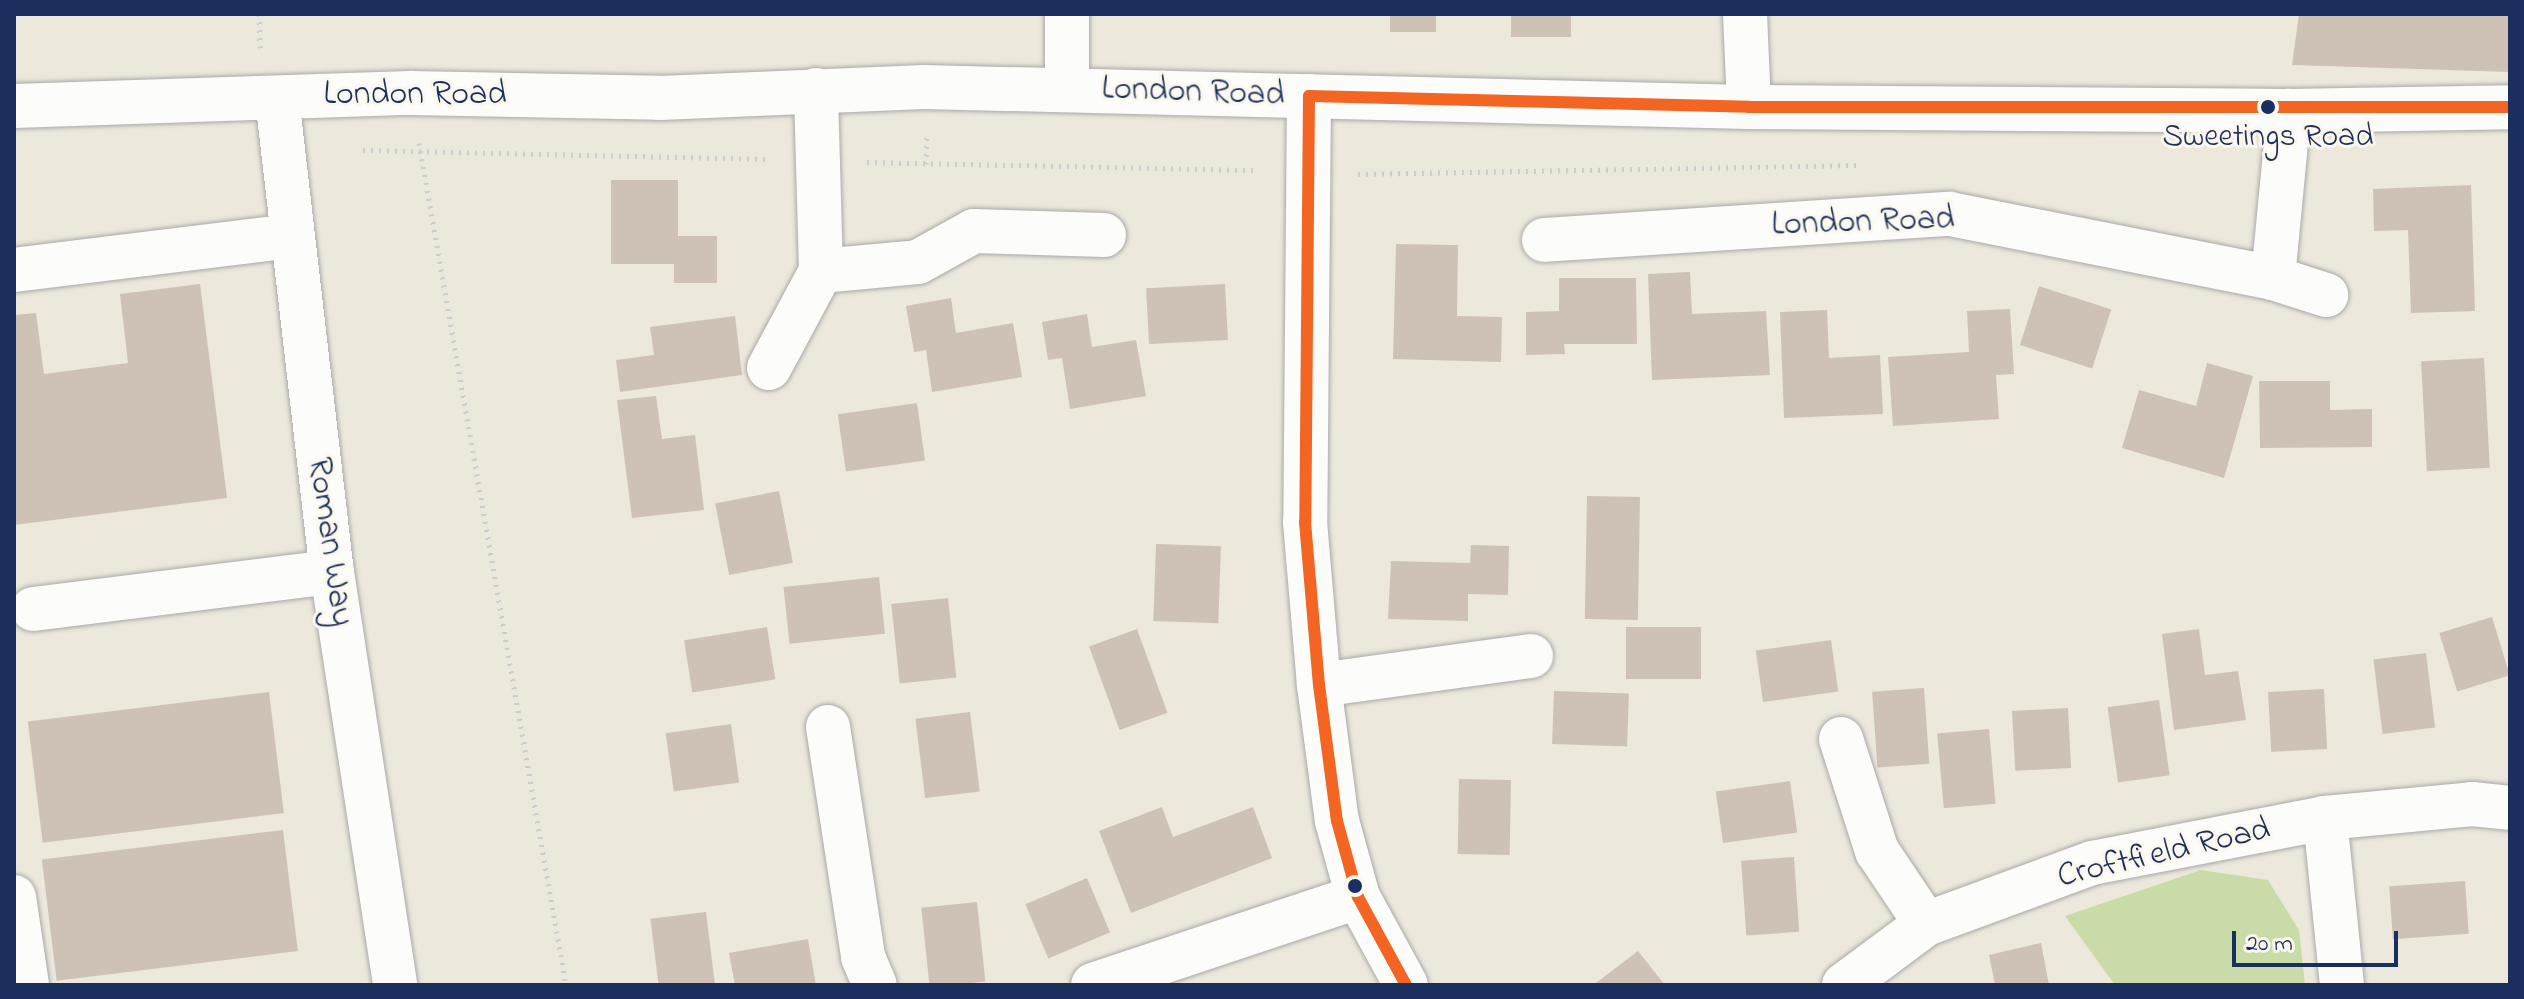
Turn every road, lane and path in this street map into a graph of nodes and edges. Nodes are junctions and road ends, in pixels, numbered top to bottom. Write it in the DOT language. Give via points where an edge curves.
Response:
graph roads {
  1 [pos="259,14"];
  2 [pos="1067,14"];
  3 [pos="1745,14"];
  4 [pos="260,49"];
  5 [pos="816,90"];
  6 [pos="1067,90"];
  7 [pos="410,93"];
  8 [pos="1309,96"];
  9 [pos="277,98"];
  10 [pos="14,106"];
  11 [pos="1749,107"];
  12 [pos="2510,107"];
  13 [pos="2289,111"];
  14 [pos="348,150"];
  15 [pos="421,153"];
  16 [pos="785,160"];
  17 [pos="859,162"];
  18 [pos="1876,164"];
  19 [pos="1262,170"];
  20 [pos="1356,174"];
  21 [pos="1104,235"];
  22 [pos="289,236"];
  23 [pos="1544,240"];
  24 [pos="14,270"];
  25 [pos="821,271"];
  26 [pos="2273,278"];
  27 [pos="2326,295"];
  28 [pos="769,368"];
  29 [pos="332,572"];
  30 [pos="33,609"];
  31 [pos="1531,656"];
  32 [pos="1319,685"];
  33 [pos="828,727"];
  34 [pos="1841,739"];
  35 [pos="2510,808"];
  36 [pos="2325,818"];
  37 [pos="14,897"];
  38 [pos="1358,897"];
  39 [pos="1926,924"];
  40 [pos="27,985"];
  41 [pos="395,985"];
  42 [pos="566,985"];
  43 [pos="875,985"];
  44 [pos="1093,985"];
  45 [pos="1406,985"];
  46 [pos="1844,985"];
  47 [pos="2342,985"];
  1 -- 4 [label="path"];
  2 -- 6 [label="street"];
  3 -- 11 [label="street"];
  5 -- 6 [label="street, London Road"];
  5 -- 7 [label="street, London Road" via="660,98"];
  5 -- 25 [label="street"];
  6 -- 8 [label="street, London Road"];
  7 -- 9 [label="street, London Road"];
  7 -- 15 [label="path"];
  8 -- 11 [label="street, London Road"];
  8 -- 32 [label="street" via="1305,522"];
  9 -- 10 [label="street, London Road"];
  9 -- 22 [label="street, Roman Way"];
  11 -- 13 [label="street, London Road"];
  12 -- 13 [label="street, London Road"];
  13 -- 26 [label="street"];
  14 -- 15 [label="path"];
  15 -- 16 [label="path"];
  15 -- 42 [label="path"];
  17 -- 19 [label="path"];
  18 -- 20 [label="path"];
  21 -- 25 [label="street" via="974,231 918,262"];
  22 -- 24 [label="street"];
  22 -- 29 [label="street, Roman Way"];
  23 -- 26 [label="street, London Road" via="1950,214"];
  25 -- 28 [label="street"];
  26 -- 27 [label="street, London Road"];
  29 -- 30 [label="street"];
  29 -- 41 [label="street, Roman Way"];
  31 -- 32 [label="street"];
  32 -- 38 [label="street" via="1337,821"];
  33 -- 43 [label="street" via="863,957"];
  34 -- 39 [label="street" via="1877,851"];
  35 -- 36 [label="street, Croftfield Road" via="2472,804"];
  36 -- 39 [label="street, Croftfield Road" via="2092,863"];
  36 -- 47 [label="street"];
  37 -- 40 [label="street"];
  38 -- 44 [label="street"];
  38 -- 45 [label="street"];
  39 -- 46 [label="street, Croftfield Road"];
}
